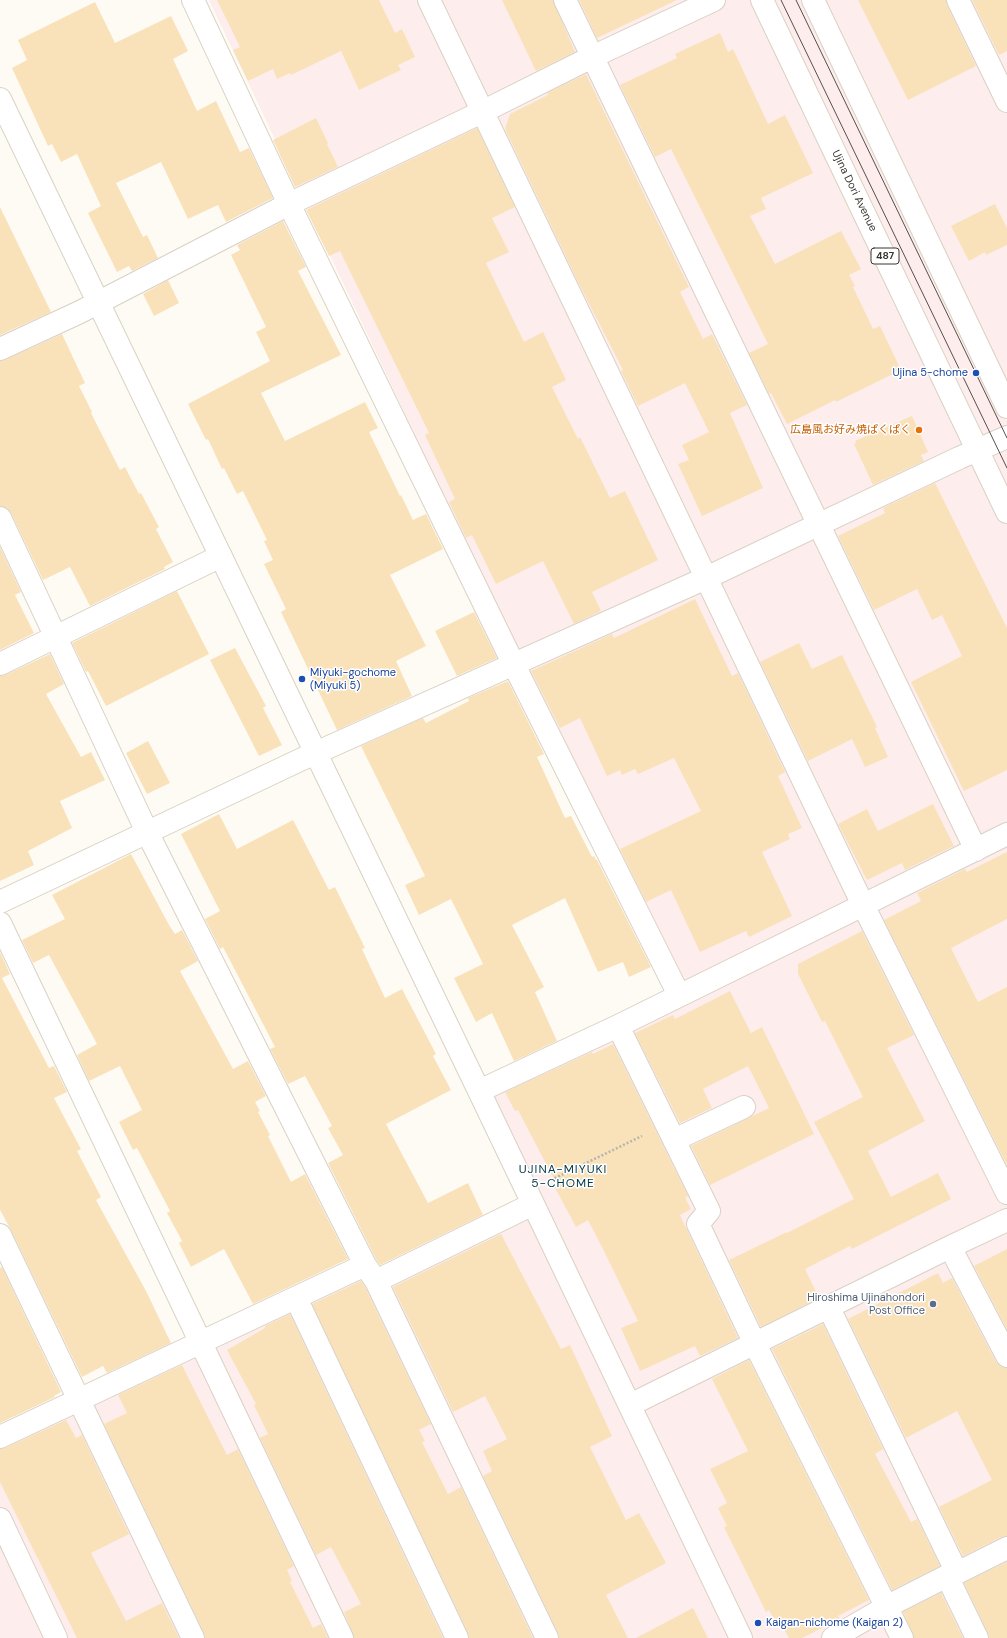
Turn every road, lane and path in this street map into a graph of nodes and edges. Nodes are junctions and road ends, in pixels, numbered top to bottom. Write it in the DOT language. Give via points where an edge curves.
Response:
graph roads {
  1 [pos="193,0"];
  2 [pos="429,0"];
  3 [pos="565,0"];
  4 [pos="714,0"];
  5 [pos="762,0"];
  6 [pos="813,0"];
  7 [pos="958,0"];
  8 [pos="592,57"];
  9 [pos="0,99"];
  10 [pos="1007,101"];
  11 [pos="484,111"];
  12 [pos="289,204"];
  13 [pos="99,302"];
  14 [pos="0,349"];
  15 [pos="1007,407"];
  16 [pos="1007,437"];
  17 [pos="968,454"];
  18 [pos="1007,512"];
  19 [pos="0,518"];
  20 [pos="820,524"];
  21 [pos="221,556"];
  22 [pos="706,578"];
  23 [pos="56,636"];
  24 [pos="0,664"];
  25 [pos="514,665"];
  26 [pos="315,754"];
  27 [pos="148,832"];
  28 [pos="1007,834"];
  29 [pos="976,850"];
  30 [pos="0,902"];
  31 [pos="864,905"];
  32 [pos="0,923"];
  33 [pos="679,995"];
  34 [pos="618,1026"];
  35 [pos="479,1091"];
  36 [pos="744,1107"];
  37 [pos="670,1132"];
  38 [pos="546,1183"];
  39 [pos="1007,1193"];
  40 [pos="533,1204"];
  41 [pos="1007,1220"];
  42 [pos="0,1235"];
  43 [pos="950,1247"];
  44 [pos="371,1273"];
  45 [pos="296,1298"];
  46 [pos="829,1308"];
  47 [pos="202,1343"];
  48 [pos="755,1344"];
  49 [pos="1007,1356"];
  50 [pos="79,1400"];
  51 [pos="630,1405"];
  52 [pos="0,1437"];
  53 [pos="0,1518"];
  54 [pos="1007,1548"];
  55 [pos="952,1575"];
  56 [pos="888,1606"];
  57 [pos="56,1638"];
  58 [pos="193,1638"];
  59 [pos="342,1638"];
  60 [pos="457,1638"];
  61 [pos="547,1638"];
  62 [pos="741,1638"];
  63 [pos="833,1638"];
  64 [pos="902,1638"];
  65 [pos="977,1638"];
  1 -- 12 [label="main road"];
  2 -- 11 [label="main road"];
  3 -- 8 [label="main road"];
  4 -- 8 [label="main road"];
  5 -- 17 [label="main road, Ujina Dori Avenue / 487"];
  6 -- 15 [label="main road"];
  7 -- 10 [label="main road"];
  8 -- 11 [label="main road"];
  8 -- 20 [label="main road"];
  9 -- 13 [label="main road"];
  11 -- 12 [label="main road"];
  11 -- 22 [label="main road"];
  12 -- 13 [label="main road"];
  12 -- 25 [label="main road"];
  13 -- 14 [label="main road"];
  13 -- 21 [label="main road"];
  16 -- 17 [label="main road"];
  17 -- 18 [label="main road, Ujina Dori Avenue / 487"];
  17 -- 20 [label="main road"];
  19 -- 23 [label="main road"];
  20 -- 22 [label="main road"];
  20 -- 29 [label="main road"];
  21 -- 23 [label="main road"];
  21 -- 26 [label="main road"];
  22 -- 25 [label="main road"];
  22 -- 31 [label="main road"];
  23 -- 24 [label="main road"];
  23 -- 27 [label="main road"];
  25 -- 26 [label="main road"];
  25 -- 33 [label="main road"];
  26 -- 27 [label="main road"];
  26 -- 35 [label="main road"];
  27 -- 30 [label="main road"];
  27 -- 44 [label="main road"];
  28 -- 29 [label="main road"];
  29 -- 31 [label="main road"];
  31 -- 33 [label="main road"];
  31 -- 39 [label="main road"];
  32 -- 47 [label="main road"];
  33 -- 34 [label="main road"];
  34 -- 35 [label="main road"];
  34 -- 37 [label="main road"];
  35 -- 40 [label="main road"];
  36 -- 37 [label="main road"];
  37 -- 38 [label="path"];
  37 -- 48 [label="main road" via="709,1211 698,1224"];
  40 -- 44 [label="main road"];
  40 -- 51 [label="main road"];
  41 -- 43 [label="main road"];
  42 -- 50 [label="main road"];
  43 -- 46 [label="main road"];
  43 -- 49 [label="main road"];
  44 -- 45 [label="main road"];
  44 -- 61 [label="main road"];
  45 -- 47 [label="main road"];
  45 -- 60 [label="main road"];
  46 -- 48 [label="main road"];
  46 -- 55 [label="main road"];
  47 -- 50 [label="main road"];
  47 -- 59 [label="main road"];
  48 -- 51 [label="main road"];
  48 -- 56 [label="main road"];
  50 -- 52 [label="main road"];
  50 -- 58 [label="main road"];
  51 -- 62 [label="main road"];
  53 -- 57 [label="main road"];
  54 -- 55 [label="main road"];
  55 -- 56 [label="main road"];
  55 -- 65 [label="main road"];
  56 -- 63 [label="main road"];
  56 -- 64 [label="main road"];
}
